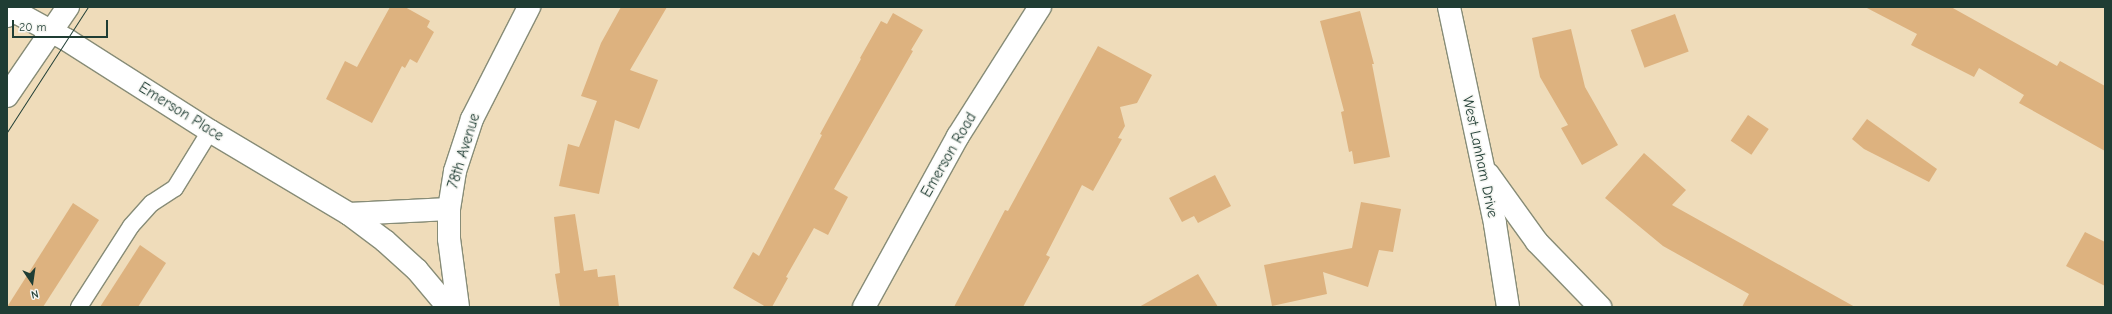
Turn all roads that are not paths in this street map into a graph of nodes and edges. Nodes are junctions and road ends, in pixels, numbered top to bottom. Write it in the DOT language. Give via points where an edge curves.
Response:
graph roads {
  1 [pos="68,7"];
  2 [pos="529,7"];
  3 [pos="1040,7"];
  4 [pos="1449,7"];
  5 [pos="11,11"];
  6 [pos="51,31"];
  7 [pos="7,96"];
  8 [pos="210,131"];
  9 [pos="1482,166"];
  10 [pos="449,209"];
  11 [pos="349,214"];
  12 [pos="79,307"];
  13 [pos="448,307"];
  14 [pos="458,307"];
  15 [pos="864,307"];
  16 [pos="1508,307"];
  17 [pos="1600,307"];
  1 -- 6 [label="street"];
  2 -- 10 [label="street, 78th Avenue" via="472,119 455,171"];
  3 -- 15 [label="street, Emerson Road" via="958,136"];
  4 -- 9 [label="street, West Lanham Drive"];
  5 -- 6 [label="street, Emerson Place"];
  6 -- 7 [label="street"];
  6 -- 8 [label="street, Emerson Place"];
  8 -- 11 [label="street, Emerson Place"];
  8 -- 12 [label="lane" via="174,188 152,203 131,226"];
  9 -- 16 [label="street, West Lanham Drive" via="1495,224"];
  9 -- 17 [label="street" via="1537,242"];
  10 -- 11 [label="street"];
  10 -- 14 [label="street, 78th Avenue" via="449,239"];
  11 -- 13 [label="street, Emerson Place" via="386,241 417,270"];
}
